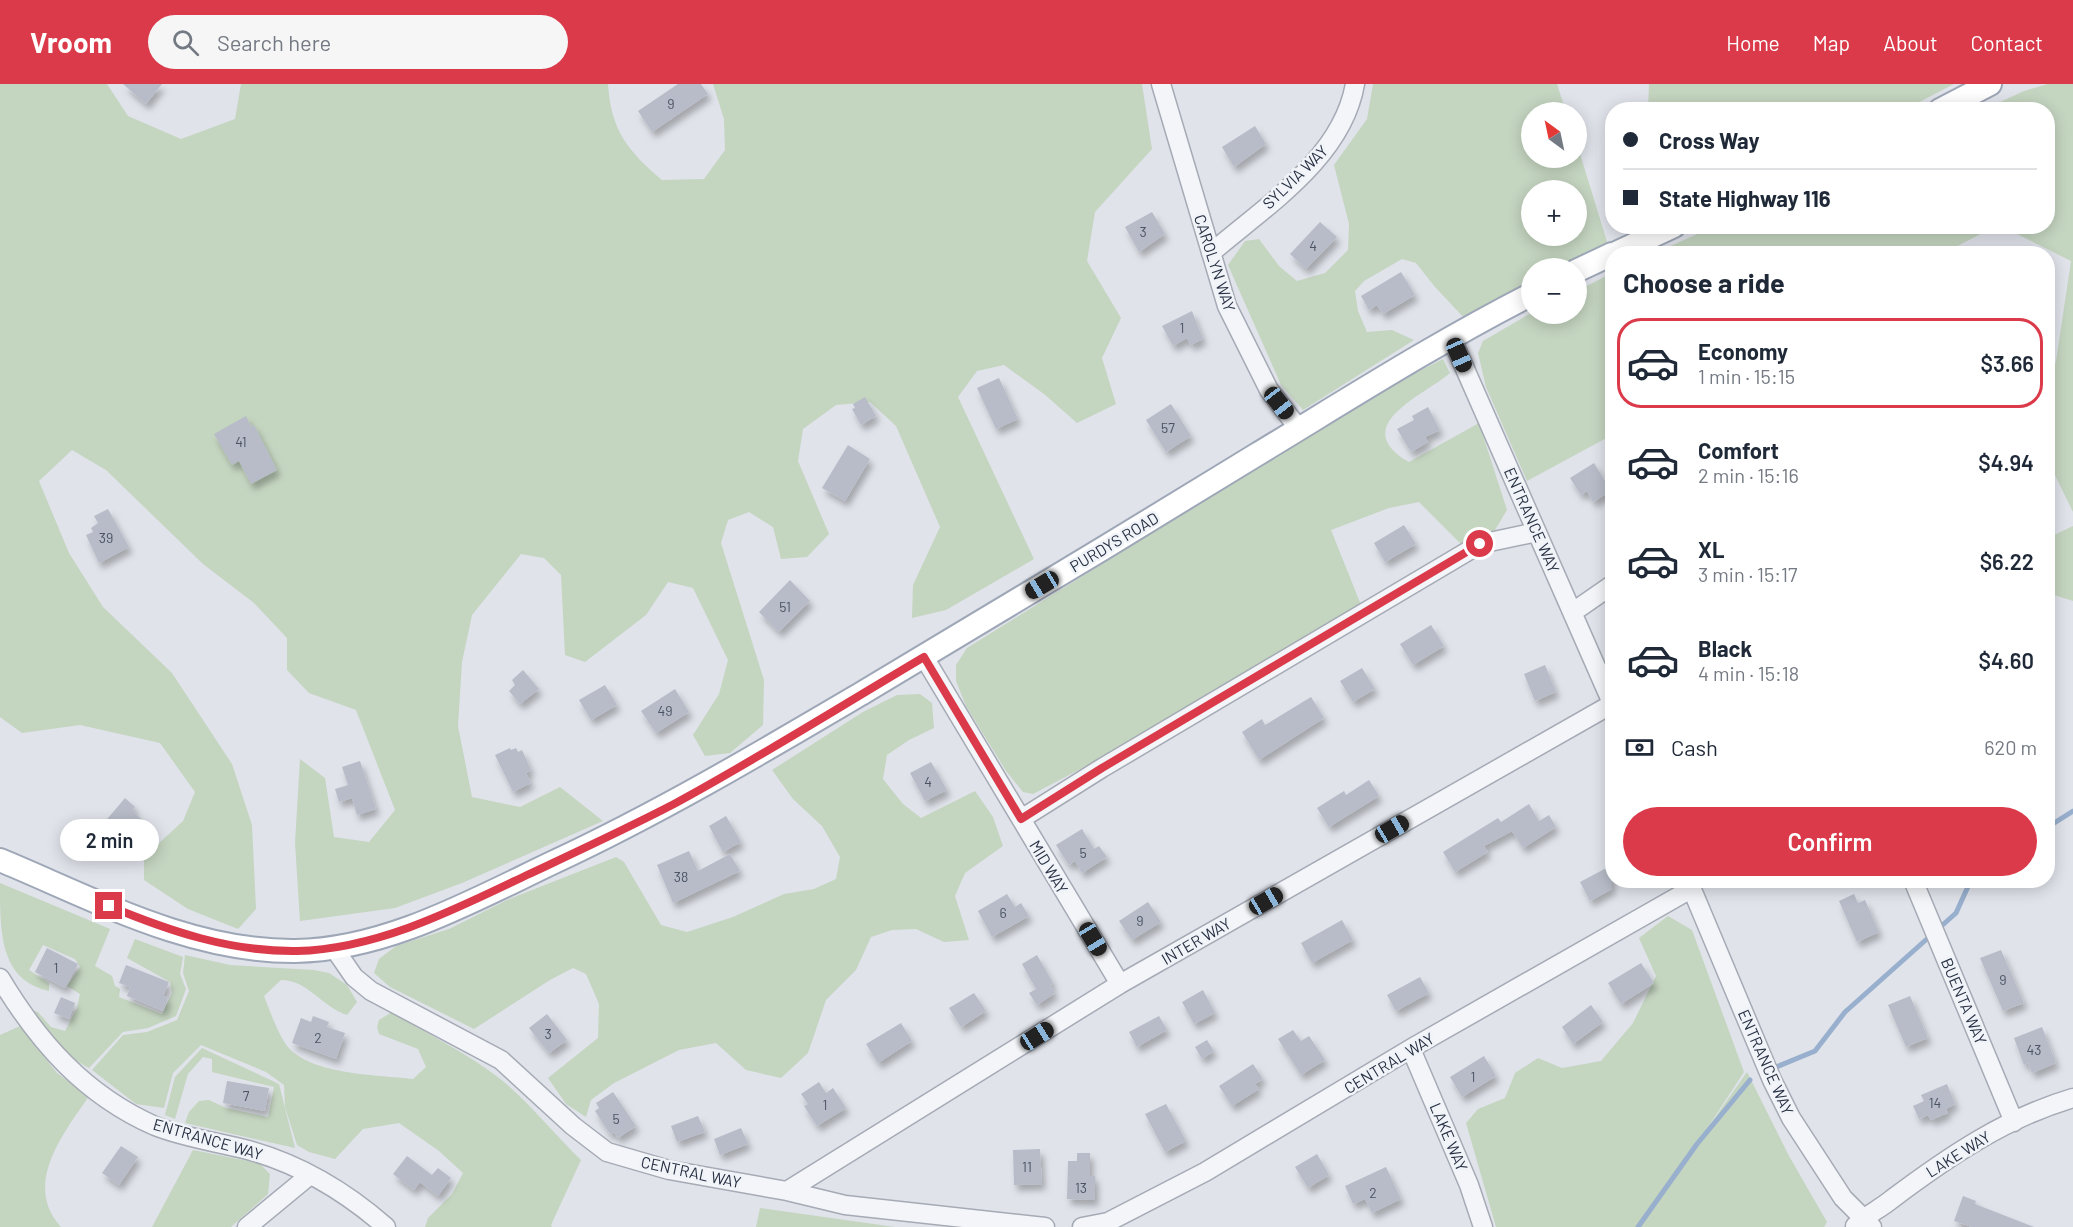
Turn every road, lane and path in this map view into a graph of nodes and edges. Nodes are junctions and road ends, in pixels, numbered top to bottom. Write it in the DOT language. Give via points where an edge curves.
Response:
graph roads {
  1 [pos="1161,84"];
  2 [pos="1354,84"];
  3 [pos="1990,84"];
  4 [pos="1955,102"];
  5 [pos="1657,234"];
  6 [pos="1630,246"];
  7 [pos="1211,254"];
  8 [pos="1605,258"];
  9 [pos="1587,266"];
  10 [pos="1521,300"];
  11 [pos="1451,337"];
  12 [pos="1299,429"];
  13 [pos="1537,532"];
  14 [pos="1605,590"];
  15 [pos="1573,612"];
  16 [pos="924,657"];
  17 [pos="1605,687"];
  18 [pos="1605,707"];
  19 [pos="1021,819"];
  20 [pos="0,860"];
  21 [pos="1683,888"];
  22 [pos="1692,888"];
  23 [pos="1916,888"];
  24 [pos="334,948"];
  25 [pos="0,978"];
  26 [pos="1120,984"];
  27 [pos="1411,1049"];
  28 [pos="2073,1098"];
  29 [pos="2014,1122"];
  30 [pos="310,1175"];
  31 [pos="787,1191"];
  32 [pos="1863,1224"];
  33 [pos="247,1227"];
  34 [pos="386,1227"];
  35 [pos="1045,1227"];
  36 [pos="1082,1227"];
  37 [pos="1483,1227"];
  1 -- 7 [label="street, CAROLYN WAY"];
  2 -- 7 [label="street, SYLVIA WAY" via="1352,99 1331,143 1298,178"];
  3 -- 4 [label="main road"];
  5 -- 6 [label="main road"];
  7 -- 12 [label="street, CAROLYN WAY" via="1227,306 1269,390"];
  8 -- 9 [label="main road"];
  10 -- 11 [label="main road, PURDYS ROAD"];
  11 -- 12 [label="main road, PURDYS ROAD"];
  11 -- 13 [label="street, ENTRANCE WAY"];
  12 -- 16 [label="main road, PURDYS ROAD"];
  13 -- 15 [label="street, ENTRANCE WAY"];
  13 -- 19 [label="street" via="1480,544"];
  14 -- 15 [label="street"];
  15 -- 17 [label="street, ENTRANCE WAY"];
  16 -- 19 [label="street, MID WAY"];
  16 -- 24 [label="main road, PURDYS ROAD" via="622,830 416,924"];
  18 -- 26 [label="street, INTER WAY"];
  19 -- 26 [label="street, MID WAY"];
  20 -- 24 [label="main road, PURDYS ROAD" via="135,917 194,937 263,950"];
  21 -- 27 [label="street, CENTRAL WAY"];
  22 -- 32 [label="street, ENTRANCE WAY" via="1791,1118"];
  23 -- 29 [label="street, BUENTA WAY"];
  24 -- 31 [label="street, CENTRAL WAY" via="354,977 371,990 501,1060 607,1152 669,1170"];
  25 -- 30 [label="street, ENTRANCE WAY" via="45,1046 68,1069 127,1112 175,1133 249,1151"];
  26 -- 31 [label="street, INTER WAY"];
  27 -- 36 [label="street, CENTRAL WAY" via="1205,1172 1108,1222"];
  27 -- 37 [label="street, LAKE WAY" via="1470,1185"];
  28 -- 29 [label="street, LAKE WAY"];
  29 -- 32 [label="street, LAKE WAY" via="1949,1156"];
  30 -- 33 [label="street"];
  30 -- 34 [label="street, ENTRANCE WAY" via="366,1209"];
  31 -- 35 [label="street, CENTRAL WAY" via="845,1205"];
}
